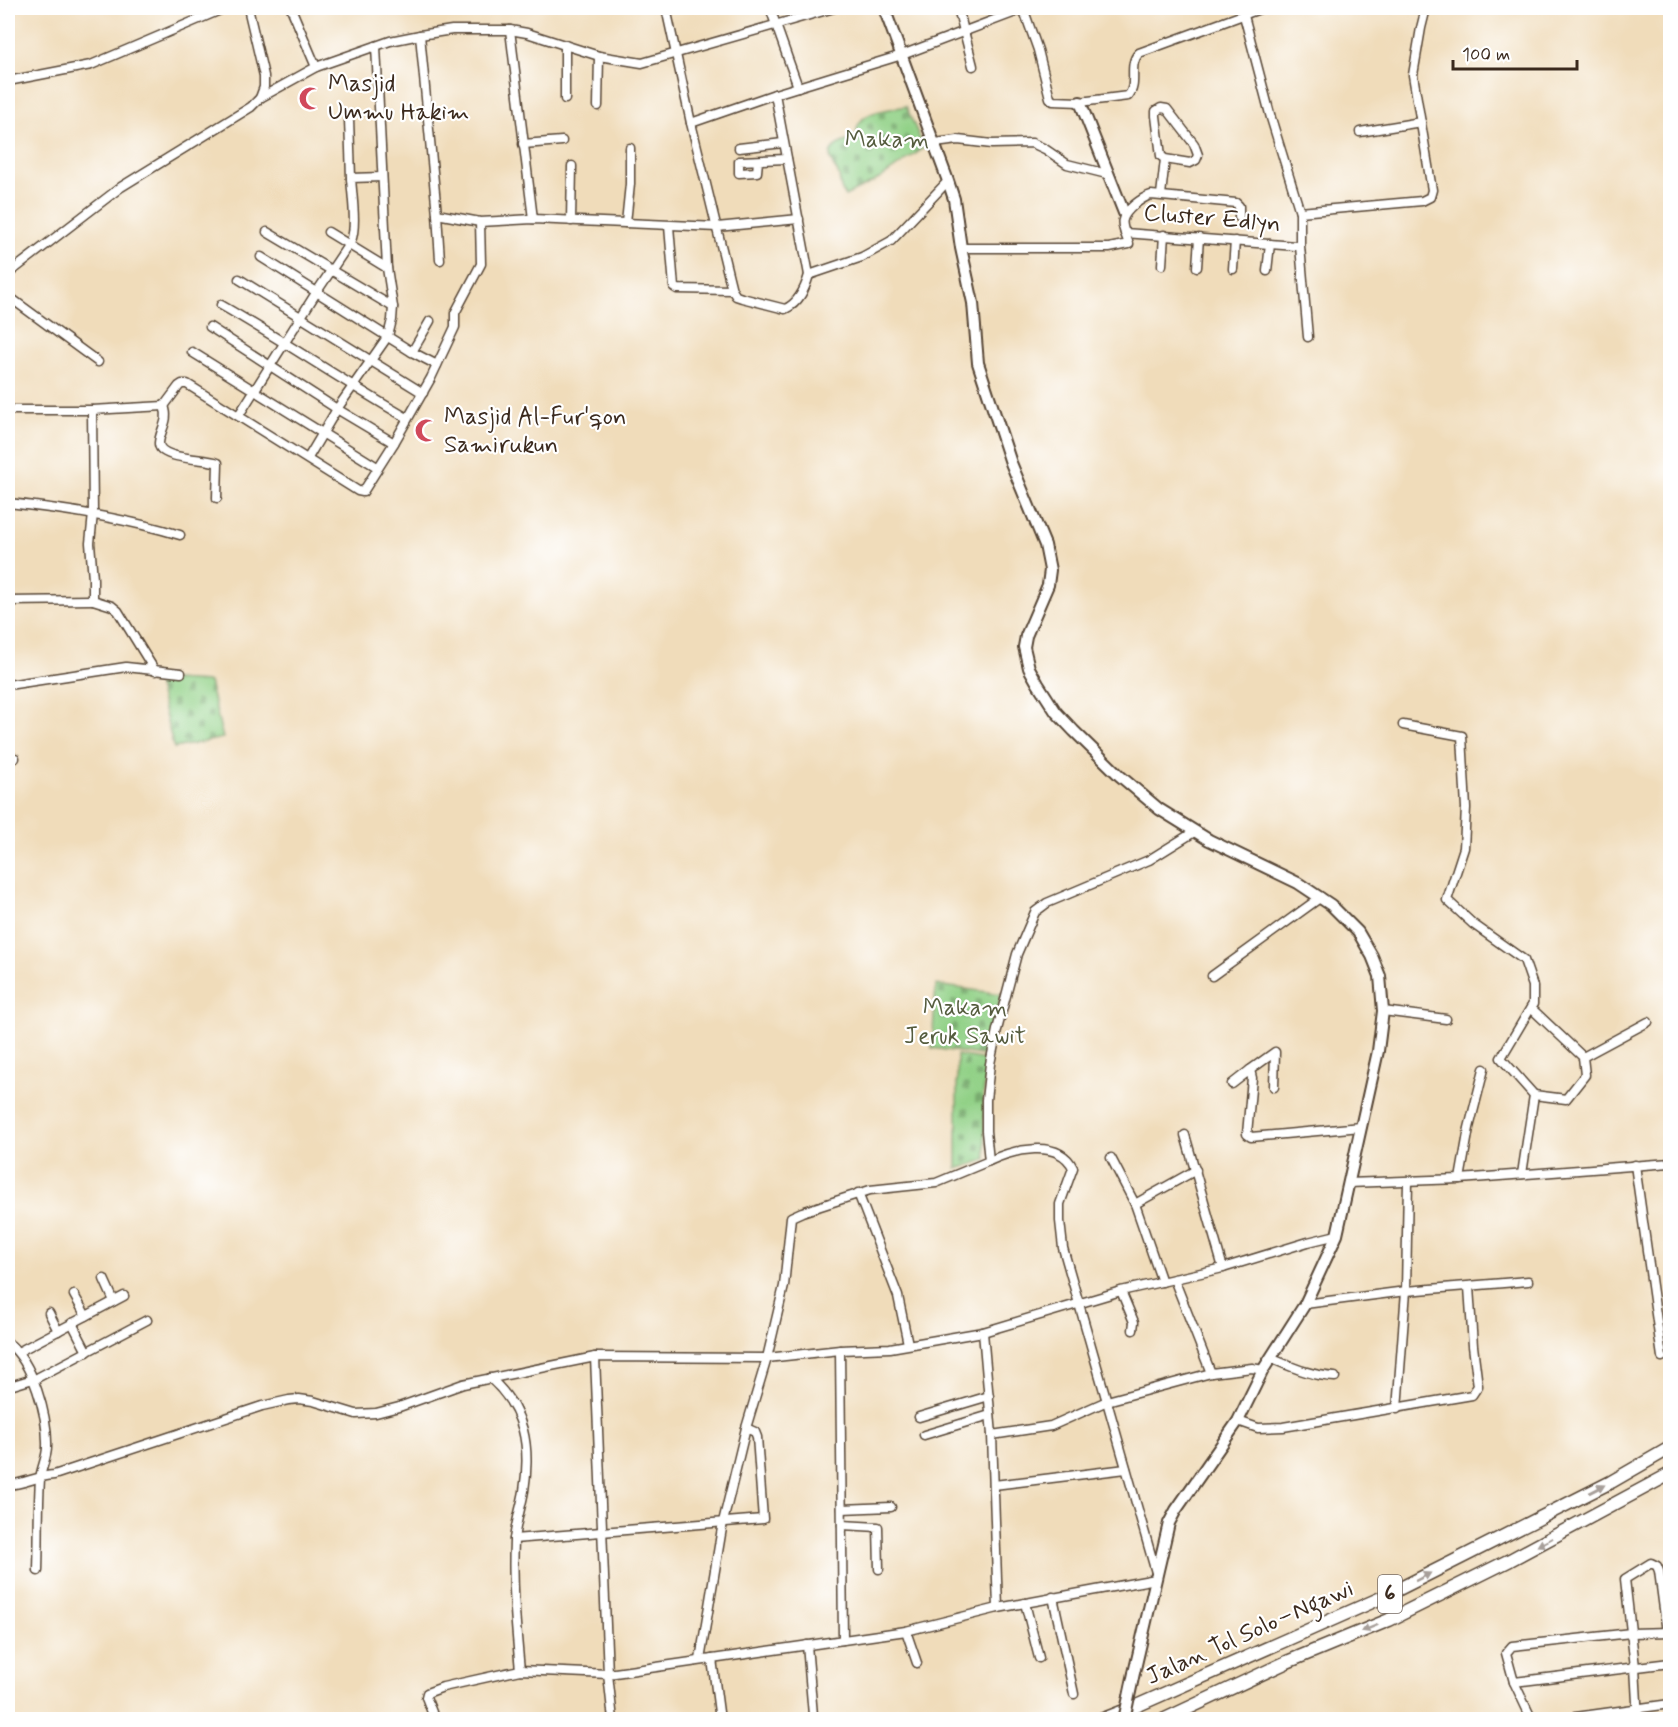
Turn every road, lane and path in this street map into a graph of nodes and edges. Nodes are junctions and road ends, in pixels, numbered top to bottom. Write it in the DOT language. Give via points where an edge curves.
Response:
graph roads {
  1 [pos="225,8"];
  2 [pos="248,8"];
  3 [pos="291,8"];
  4 [pos="666,8"];
  5 [pos="770,8"];
  6 [pos="834,8"];
  7 [pos="884,8"];
  8 [pos="958,8"];
  9 [pos="1024,8"];
  10 [pos="1262,8"];
  11 [pos="1426,8"];
  12 [pos="1243,11"];
  13 [pos="776,24"];
  14 [pos="510,30"];
  15 [pos="964,32"];
  16 [pos="420,35"];
  17 [pos="565,45"];
  18 [pos="376,46"];
  19 [pos="675,54"];
  20 [pos="902,55"];
  21 [pos="599,56"];
  22 [pos="973,66"];
  23 [pos="316,67"];
  24 [pos="8,81"];
  25 [pos="798,87"];
  26 [pos="775,94"];
  27 [pos="260,98"];
  28 [pos="565,99"];
  29 [pos="1080,102"];
  30 [pos="598,106"];
  31 [pos="349,119"];
  32 [pos="1421,122"];
  33 [pos="691,123"];
  34 [pos="1360,132"];
  35 [pos="562,141"];
  36 [pos="783,142"];
  37 [pos="935,143"];
  38 [pos="524,144"];
  39 [pos="630,148"];
  40 [pos="739,148"];
  41 [pos="787,159"];
  42 [pos="1165,159"];
  43 [pos="758,160"];
  44 [pos="572,166"];
  45 [pos="1107,174"];
  46 [pos="382,177"];
  47 [pos="351,178"];
  48 [pos="948,181"];
  49 [pos="1161,195"];
  50 [pos="1300,212"];
  51 [pos="1124,213"];
  52 [pos="437,214"];
  53 [pos="1239,217"];
  54 [pos="532,219"];
  55 [pos="799,219"];
  56 [pos="571,221"];
  57 [pos="480,222"];
  58 [pos="626,223"];
  59 [pos="669,226"];
  60 [pos="717,227"];
  61 [pos="267,232"];
  62 [pos="328,232"];
  63 [pos="1125,233"];
  64 [pos="1164,235"];
  65 [pos="1199,238"];
  66 [pos="1234,241"];
  67 [pos="1270,244"];
  68 [pos="349,245"];
  69 [pos="1296,246"];
  70 [pos="961,248"];
  71 [pos="261,257"];
  72 [pos="440,260"];
  73 [pos="1162,265"];
  74 [pos="1197,267"];
  75 [pos="387,268"];
  76 [pos="1233,269"];
  77 [pos="332,270"];
  78 [pos="1268,271"];
  79 [pos="8,274"];
  80 [pos="809,275"];
  81 [pos="239,279"];
  82 [pos="732,290"];
  83 [pos="316,293"];
  84 [pos="8,296"];
  85 [pos="221,305"];
  86 [pos="393,307"];
  87 [pos="301,316"];
  88 [pos="430,321"];
  89 [pos="210,327"];
  90 [pos="388,336"];
  91 [pos="1308,337"];
  92 [pos="285,341"];
  93 [pos="192,352"];
  94 [pos="412,352"];
  95 [pos="370,360"];
  96 [pos="98,362"];
  97 [pos="436,365"];
  98 [pos="270,366"];
  99 [pos="352,386"];
  100 [pos="253,391"];
  101 [pos="423,393"];
  102 [pos="164,406"];
  103 [pos="337,409"];
  104 [pos="8,410"];
  105 [pos="92,410"];
  106 [pos="239,415"];
  107 [pos="407,418"];
  108 [pos="321,433"];
  109 [pos="394,443"];
  110 [pos="308,458"];
  111 [pos="378,467"];
  112 [pos="217,498"];
  113 [pos="8,503"];
  114 [pos="93,514"];
  115 [pos="180,535"];
  116 [pos="93,600"];
  117 [pos="8,601"];
  118 [pos="155,671"];
  119 [pos="181,673"];
  120 [pos="8,684"];
  121 [pos="1403,725"];
  122 [pos="1194,832"];
  123 [pos="1321,897"];
  124 [pos="1212,976"];
  125 [pos="1531,1008"];
  126 [pos="1383,1011"];
  127 [pos="1446,1019"];
  128 [pos="1648,1022"];
  129 [pos="1583,1057"];
  130 [pos="1484,1069"];
  131 [pos="1250,1070"];
  132 [pos="1232,1084"];
  133 [pos="1274,1088"];
  134 [pos="1534,1095"];
  135 [pos="1361,1126"];
  136 [pos="1185,1135"];
  137 [pos="1111,1158"];
  138 [pos="989,1161"];
  139 [pos="1671,1162"];
  140 [pos="1635,1165"];
  141 [pos="1196,1170"];
  142 [pos="1522,1174"];
  143 [pos="1460,1179"];
  144 [pos="1408,1181"];
  145 [pos="1348,1183"];
  146 [pos="858,1193"];
  147 [pos="1135,1203"];
  148 [pos="1337,1235"];
  149 [pos="1223,1268"];
  150 [pos="104,1279"];
  151 [pos="1174,1279"];
  152 [pos="1528,1281"];
  153 [pos="1162,1282"];
  154 [pos="1469,1287"];
  155 [pos="1121,1291"];
  156 [pos="1406,1291"];
  157 [pos="74,1294"];
  158 [pos="124,1296"];
  159 [pos="114,1301"];
  160 [pos="1078,1304"];
  161 [pos="1305,1304"];
  162 [pos="49,1313"];
  163 [pos="86,1316"];
  164 [pos="147,1320"];
  165 [pos="72,1323"];
  166 [pos="58,1330"];
  167 [pos="1133,1330"];
  168 [pos="983,1332"];
  169 [pos="8,1342"];
  170 [pos="908,1344"];
  171 [pos="840,1350"];
  172 [pos="18,1352"];
  173 [pos="87,1352"];
  174 [pos="595,1357"];
  175 [pos="1662,1357"];
  176 [pos="767,1358"];
  177 [pos="1270,1358"];
  178 [pos="1263,1370"];
  179 [pos="1211,1373"];
  180 [pos="1335,1377"];
  181 [pos="490,1378"];
  182 [pos="33,1380"];
  183 [pos="10,1386"];
  184 [pos="989,1396"];
  185 [pos="1107,1401"];
  186 [pos="1397,1408"];
  187 [pos="990,1415"];
  188 [pos="919,1417"];
  189 [pos="1238,1421"];
  190 [pos="746,1428"];
  191 [pos="924,1435"];
  192 [pos="992,1435"];
  193 [pos="1671,1448"];
  194 [pos="1126,1469"];
  195 [pos="1671,1474"];
  196 [pos="40,1476"];
  197 [pos="8,1485"];
  198 [pos="994,1485"];
  199 [pos="891,1507"];
  200 [pos="842,1509"];
  201 [pos="723,1522"];
  202 [pos="842,1525"];
  203 [pos="603,1531"];
  204 [pos="514,1539"];
  205 [pos="879,1569"];
  206 [pos="38,1571"];
  207 [pos="1156,1578"];
  208 [pos="1053,1597"];
  209 [pos="1025,1603"];
  210 [pos="998,1608"];
  211 [pos="906,1631"];
  212 [pos="1669,1632"];
  213 [pos="1631,1634"];
  214 [pos="843,1640"];
  215 [pos="807,1645"];
  216 [pos="1039,1658"];
  217 [pos="712,1659"];
  218 [pos="700,1660"];
  219 [pos="1671,1663"];
  220 [pos="917,1664"];
  221 [pos="1635,1668"];
  222 [pos="520,1670"];
  223 [pos="608,1674"];
  224 [pos="1514,1682"];
  225 [pos="1074,1694"];
  226 [pos="1671,1704"];
  227 [pos="1638,1708"];
  228 [pos="813,1715"];
  229 [pos="1606,1715"];
  230 [pos="435,1719"];
  231 [pos="613,1719"];
  232 [pos="720,1719"];
  233 [pos="1101,1719"];
  234 [pos="1124,1719"];
  235 [pos="1163,1719"];
  236 [pos="1532,1719"];
  237 [pos="1554,1719"];
  238 [pos="1638,1719"];
  1 -- 24 [label="street" via="91,65"];
  2 -- 27 [label="street" via="264,76"];
  3 -- 23 [label="street"];
  4 -- 19 [label="street"];
  5 -- 13 [label="street"];
  6 -- 13 [label="street"];
  7 -- 20 [label="main road"];
  8 -- 15 [label="street"];
  9 -- 15 [label="street"];
  9 -- 29 [label="street" via="1050,98"];
  10 -- 12 [label="street"];
  11 -- 32 [label="street" via="1413,75"];
  12 -- 29 [label="street" via="1139,53 1133,61 1132,91 1128,96"];
  12 -- 50 [label="street"];
  13 -- 19 [label="street"];
  13 -- 25 [label="street"];
  14 -- 16 [label="street" via="452,30"];
  14 -- 17 [label="street"];
  14 -- 38 [label="street"];
  15 -- 20 [label="street"];
  15 -- 22 [label="street"];
  16 -- 18 [label="street"];
  16 -- 52 [label="street"];
  17 -- 21 [label="street"];
  17 -- 28 [label="street"];
  18 -- 23 [label="street"];
  18 -- 46 [label="street"];
  19 -- 21 [label="street" via="642,63"];
  19 -- 33 [label="street"];
  20 -- 25 [label="street"];
  20 -- 37 [label="main road"];
  21 -- 30 [label="street"];
  23 -- 27 [label="street"];
  25 -- 26 [label="street"];
  26 -- 33 [label="street"];
  26 -- 36 [label="street"];
  27 -- 79 [label="street" via="241,114 121,187"];
  29 -- 45 [label="main road"];
  31 -- 47 [label="street"];
  32 -- 34 [label="street"];
  32 -- 50 [label="street" via="1432,190 1427,199"];
  33 -- 60 [label="street"];
  35 -- 38 [label="street"];
  36 -- 40 [label="street"];
  36 -- 41 [label="street"];
  37 -- 45 [label="street" via="1032,143 1067,164"];
  37 -- 48 [label="main road"];
  38 -- 54 [label="street"];
  39 -- 58 [label="street"];
  41 -- 43 [label="street"];
  41 -- 55 [label="street"];
  42 -- 42 [label="street" via="1161,156 1156,116 1161,108 1167,109 1198,155 1190,163"];
  42 -- 49 [label="street"];
  44 -- 56 [label="street"];
  45 -- 51 [label="main road"];
  46 -- 47 [label="street"];
  46 -- 75 [label="street"];
  47 -- 68 [label="street" via="353,236"];
  48 -- 70 [label="main road"];
  48 -- 80 [label="street" via="891,241 862,258"];
  49 -- 51 [label="street" via="1146,196"];
  49 -- 53 [label="street" via="1236,203"];
  50 -- 91 [label="street"];
  51 -- 63 [label="street"];
  52 -- 57 [label="street"];
  52 -- 72 [label="street"];
  54 -- 56 [label="street"];
  54 -- 57 [label="street"];
  55 -- 60 [label="street"];
  55 -- 80 [label="street"];
  56 -- 58 [label="street"];
  57 -- 97 [label="street" via="481,264 455,313 455,327"];
  58 -- 59 [label="street"];
  59 -- 60 [label="street"];
  59 -- 82 [label="street" via="674,287"];
  60 -- 82 [label="street"];
  61 -- 77 [label="street"];
  62 -- 68 [label="street"];
  63 -- 64 [label="street, Cluster Edlyn"];
  63 -- 70 [label="street" via="1130,244 1109,248"];
  64 -- 65 [label="street, Cluster Edlyn"];
  64 -- 73 [label="street"];
  65 -- 66 [label="street, Cluster Edlyn"];
  65 -- 74 [label="street"];
  66 -- 67 [label="street, Cluster Edlyn"];
  66 -- 76 [label="street"];
  67 -- 69 [label="street, Cluster Edlyn"];
  67 -- 78 [label="street"];
  68 -- 75 [label="street"];
  68 -- 77 [label="street"];
  70 -- 122 [label="main road" via="973,303 978,363 1011,464 1045,545 1050,570 1050,579 1026,636 1024,647 1029,668 1056,712 1082,739 1151,802"];
  71 -- 83 [label="street"];
  75 -- 86 [label="street"];
  77 -- 83 [label="street"];
  77 -- 86 [label="street"];
  80 -- 82 [label="street" via="803,292 785,309 736,296"];
  81 -- 87 [label="street"];
  83 -- 87 [label="street"];
  83 -- 90 [label="street"];
  84 -- 96 [label="street"];
  85 -- 92 [label="street"];
  86 -- 90 [label="street"];
  87 -- 92 [label="street"];
  87 -- 95 [label="street"];
  88 -- 94 [label="street"];
  89 -- 98 [label="street"];
  90 -- 94 [label="street"];
  90 -- 95 [label="street"];
  92 -- 98 [label="street"];
  92 -- 99 [label="street"];
  93 -- 100 [label="street"];
  94 -- 97 [label="street"];
  95 -- 99 [label="street"];
  95 -- 101 [label="street"];
  97 -- 101 [label="street"];
  98 -- 100 [label="street"];
  98 -- 103 [label="street"];
  99 -- 103 [label="street"];
  99 -- 107 [label="street"];
  100 -- 106 [label="street"];
  100 -- 108 [label="street"];
  101 -- 107 [label="street"];
  102 -- 105 [label="street"];
  102 -- 106 [label="street" via="184,383"];
  102 -- 112 [label="street" via="167,415 161,448 168,454 218,463"];
  103 -- 108 [label="street"];
  103 -- 109 [label="street"];
  104 -- 105 [label="street"];
  105 -- 114 [label="street"];
  106 -- 110 [label="street"];
  107 -- 109 [label="street"];
  108 -- 110 [label="street"];
  108 -- 111 [label="street"];
  109 -- 111 [label="street"];
  110 -- 111 [label="street" via="361,492"];
  113 -- 114 [label="street"];
  114 -- 115 [label="street"];
  114 -- 116 [label="street"];
  116 -- 117 [label="street"];
  116 -- 118 [label="street" via="118,610"];
  118 -- 119 [label="street"];
  118 -- 120 [label="street" via="126,667"];
  121 -- 125 [label="street" via="1462,736 1464,848 1447,900 1524,960 1533,986"];
  122 -- 123 [label="main road"];
  122 -- 138 [label="street" via="1149,860 1047,903 1035,912 1017,954 990,1064 986,1100"];
  123 -- 124 [label="street"];
  123 -- 126 [label="main road" via="1366,944 1380,976"];
  125 -- 129 [label="street"];
  125 -- 134 [label="street" via="1501,1058"];
  126 -- 127 [label="street"];
  126 -- 135 [label="main road"];
  128 -- 129 [label="street"];
  129 -- 134 [label="street" via="1585,1075 1566,1099"];
  130 -- 143 [label="street" via="1468,1128"];
  131 -- 132 [label="street"];
  131 -- 133 [label="street" via="1275,1052"];
  131 -- 135 [label="street" via="1248,1136"];
  134 -- 142 [label="street"];
  135 -- 145 [label="main road"];
  136 -- 141 [label="street"];
  137 -- 147 [label="street"];
  138 -- 146 [label="street" via="936,1182"];
  138 -- 160 [label="street" via="1030,1149 1059,1153 1069,1160 1073,1168 1060,1204 1060,1221"];
  139 -- 140 [label="street"];
  140 -- 142 [label="street"];
  140 -- 175 [label="street"];
  141 -- 147 [label="street"];
  141 -- 149 [label="street"];
  142 -- 143 [label="street"];
  143 -- 144 [label="street"];
  144 -- 145 [label="street"];
  144 -- 156 [label="street"];
  145 -- 148 [label="main road"];
  146 -- 170 [label="street" via="895,1286"];
  146 -- 176 [label="street" via="791,1217 784,1286"];
  147 -- 153 [label="street"];
  148 -- 149 [label="street"];
  148 -- 161 [label="main road"];
  149 -- 151 [label="street"];
  150 -- 159 [label="street"];
  151 -- 153 [label="street"];
  151 -- 179 [label="street"];
  152 -- 154 [label="street"];
  153 -- 155 [label="street"];
  154 -- 156 [label="street"];
  154 -- 186 [label="street" via="1478,1386 1475,1392 1466,1397"];
  155 -- 160 [label="street"];
  155 -- 167 [label="street" via="1134,1322"];
  156 -- 161 [label="street"];
  156 -- 186 [label="street"];
  157 -- 163 [label="street"];
  158 -- 159 [label="street"];
  159 -- 163 [label="street"];
  160 -- 168 [label="street"];
  160 -- 185 [label="street"];
  161 -- 177 [label="main road"];
  162 -- 166 [label="street"];
  163 -- 165 [label="street"];
  164 -- 173 [label="street"];
  165 -- 166 [label="street"];
  165 -- 173 [label="street"];
  166 -- 172 [label="street"];
  168 -- 170 [label="street"];
  168 -- 184 [label="street"];
  169 -- 172 [label="street"];
  170 -- 171 [label="street"];
  171 -- 176 [label="street"];
  171 -- 200 [label="street"];
  172 -- 182 [label="street"];
  173 -- 182 [label="street"];
  174 -- 176 [label="street"];
  174 -- 181 [label="street"];
  174 -- 203 [label="street"];
  176 -- 190 [label="street"];
  177 -- 178 [label="main road"];
  177 -- 180 [label="street" via="1303,1372"];
  178 -- 179 [label="street"];
  178 -- 189 [label="main road"];
  179 -- 185 [label="street"];
  181 -- 196 [label="street" via="376,1413 356,1414 299,1399 280,1401 54,1475"];
  181 -- 204 [label="street" via="514,1405 525,1445 524,1491"];
  182 -- 183 [label="street"];
  182 -- 196 [label="street" via="47,1435"];
  184 -- 187 [label="street"];
  184 -- 188 [label="street"];
  185 -- 192 [label="street" via="1051,1426"];
  185 -- 194 [label="street"];
  186 -- 189 [label="street" via="1266,1428"];
  187 -- 191 [label="street"];
  187 -- 192 [label="street"];
  189 -- 207 [label="main road" via="1176,1510 1165,1535"];
  190 -- 201 [label="street"];
  190 -- 201 [label="street" via="757,1437 763,1519"];
  192 -- 198 [label="street"];
  233 -- 193 [label="highway, Jalan Tol Solo–Ngawi / 6, one-way" via="1381,1598"];
  194 -- 198 [label="street"];
  194 -- 207 [label="street"];
  195 -- 235 [label="highway, Jalan Tol Solo–Ngawi / 6, one-way" via="1389,1620"];
  196 -- 197 [label="street"];
  196 -- 206 [label="street"];
  198 -- 210 [label="street"];
  199 -- 200 [label="street"];
  200 -- 202 [label="street"];
  201 -- 203 [label="street"];
  201 -- 218 [label="street"];
  202 -- 205 [label="street" via="878,1527"];
  202 -- 214 [label="street"];
  203 -- 204 [label="street"];
  203 -- 223 [label="street"];
  204 -- 222 [label="street"];
  207 -- 208 [label="street"];
  207 -- 234 [label="main road, bridge"];
  208 -- 209 [label="street"];
  208 -- 225 [label="street"];
  209 -- 210 [label="street"];
  209 -- 216 [label="street"];
  210 -- 211 [label="street"];
  211 -- 214 [label="street"];
  211 -- 220 [label="street"];
  212 -- 213 [label="street"];
  212 -- 213 [label="street" via="1657,1566 1650,1563 1625,1579"];
  213 -- 221 [label="street"];
  213 -- 224 [label="street" via="1512,1646 1506,1653"];
  214 -- 215 [label="street"];
  215 -- 217 [label="street"];
  215 -- 228 [label="street"];
  217 -- 218 [label="street"];
  217 -- 232 [label="street"];
  218 -- 223 [label="street"];
  219 -- 221 [label="street"];
  221 -- 224 [label="street"];
  221 -- 227 [label="street"];
  222 -- 223 [label="street"];
  222 -- 230 [label="street" via="427,1693"];
  223 -- 231 [label="street"];
  224 -- 236 [label="street"];
  226 -- 227 [label="street"];
  227 -- 229 [label="street"];
  227 -- 238 [label="street"];
  229 -- 237 [label="street"];
}
